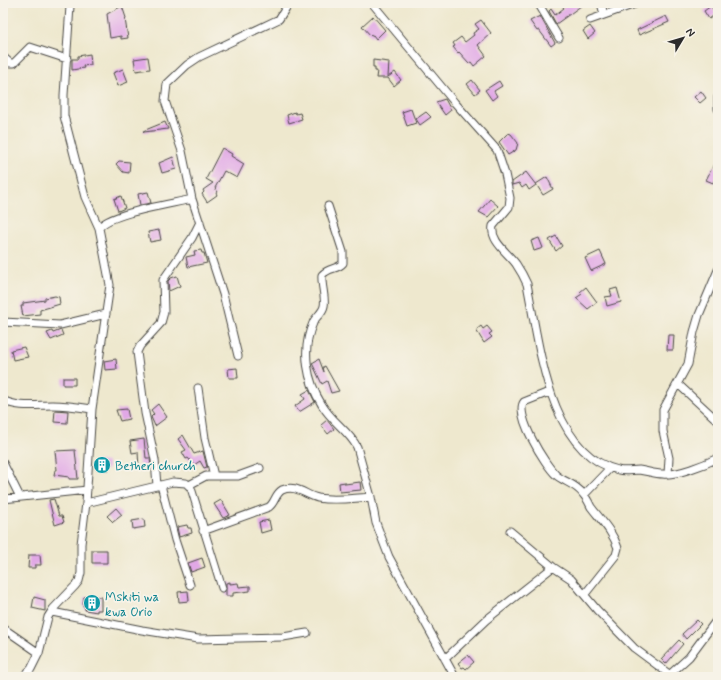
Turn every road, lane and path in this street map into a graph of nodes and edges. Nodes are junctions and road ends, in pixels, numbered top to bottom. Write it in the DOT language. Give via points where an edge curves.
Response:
graph roads {
  1 [pos="289,3"];
  2 [pos="372,3"];
  3 [pos="538,3"];
  4 [pos="601,3"];
  5 [pos="638,3"];
  6 [pos="70,6"];
  7 [pos="604,15"];
  8 [pos="590,20"];
  9 [pos="559,38"];
  10 [pos="3,57"];
  11 [pos="67,59"];
  12 [pos="718,97"];
  13 [pos="718,109"];
  14 [pos="192,199"];
  15 [pos="328,206"];
  16 [pos="200,222"];
  17 [pos="99,228"];
  18 [pos="718,270"];
  19 [pos="106,314"];
  20 [pos="3,322"];
  21 [pos="238,356"];
  22 [pos="678,384"];
  23 [pos="198,388"];
  24 [pos="549,392"];
  25 [pos="5,403"];
  26 [pos="92,409"];
  27 [pos="718,421"];
  28 [pos="718,458"];
  29 [pos="3,463"];
  30 [pos="260,468"];
  31 [pos="610,468"];
  32 [pos="668,474"];
  33 [pos="214,476"];
  34 [pos="159,485"];
  35 [pos="189,485"];
  36 [pos="87,490"];
  37 [pos="584,494"];
  38 [pos="20,497"];
  39 [pos="371,497"];
  40 [pos="3,499"];
  41 [pos="86,503"];
  42 [pos="203,531"];
  43 [pos="510,531"];
  44 [pos="553,567"];
  45 [pos="190,585"];
  46 [pos="222,588"];
  47 [pos="585,594"];
  48 [pos="52,612"];
  49 [pos="718,618"];
  50 [pos="3,628"];
  51 [pos="307,634"];
  52 [pos="39,652"];
  53 [pos="445,659"];
  54 [pos="668,676"];
  55 [pos="23,677"];
  56 [pos="455,677"];
  1 -- 14 [label="street" via="279,19 198,57 167,84 165,101 182,151"];
  2 -- 24 [label="street" via="455,103 494,145 500,156 508,186 509,207 494,224 493,233 527,284"];
  3 -- 9 [label="street"];
  4 -- 7 [label="street"];
  5 -- 7 [label="street"];
  6 -- 11 [label="street"];
  7 -- 8 [label="street"];
  10 -- 11 [label="street" via="14,63 30,47"];
  11 -- 17 [label="street" via="64,116 82,185"];
  12 -- 13 [label="street"];
  14 -- 16 [label="street"];
  14 -- 17 [label="street" via="121,216 105,222"];
  15 -- 39 [label="street" via="343,252 343,263 338,268 328,269 322,275 325,303 312,324 306,355 308,375 320,403 329,416 354,441"];
  16 -- 21 [label="street" via="228,313"];
  16 -- 34 [label="street" via="163,280 164,312 161,323 137,352"];
  17 -- 19 [label="street" via="110,285"];
  18 -- 22 [label="street" via="699,315 688,364"];
  19 -- 20 [label="street" via="60,325"];
  19 -- 26 [label="street"];
  22 -- 27 [label="street"];
  22 -- 32 [label="street" via="663,410 663,431 669,458"];
  23 -- 33 [label="street" via="205,438"];
  24 -- 31 [label="street" via="560,416 581,448"];
  24 -- 37 [label="street" via="524,402 521,410 532,438 550,468 562,480 576,486"];
  25 -- 26 [label="street"];
  26 -- 36 [label="street"];
  28 -- 32 [label="street"];
  29 -- 38 [label="street"];
  30 -- 33 [label="street" via="238,476"];
  31 -- 32 [label="street" via="619,471 638,470"];
  31 -- 37 [label="street"];
  33 -- 35 [label="street" via="202,478"];
  34 -- 35 [label="street" via="182,482"];
  34 -- 41 [label="street"];
  34 -- 45 [label="street"];
  35 -- 42 [label="street"];
  36 -- 38 [label="street"];
  36 -- 41 [label="street"];
  37 -- 47 [label="street" via="610,531 618,548 616,555"];
  38 -- 40 [label="street"];
  39 -- 42 [label="street" via="322,498 297,488 287,489 279,493 269,507"];
  39 -- 53 [label="street" via="376,523 389,557"];
  41 -- 48 [label="street" via="79,581"];
  42 -- 46 [label="street"];
  43 -- 44 [label="street"];
  44 -- 47 [label="street" via="571,579"];
  44 -- 53 [label="street" via="486,620"];
  47 -- 54 [label="street" via="634,648"];
  48 -- 51 [label="street" via="198,639"];
  48 -- 52 [label="street"];
  49 -- 54 [label="street" via="689,657"];
  50 -- 52 [label="street"];
  52 -- 55 [label="street" via="31,669"];
  53 -- 56 [label="street"];
}
